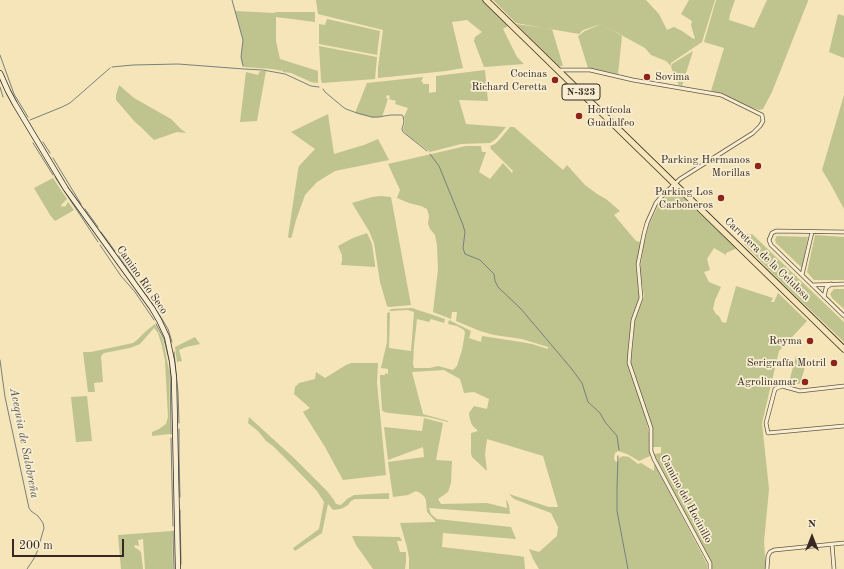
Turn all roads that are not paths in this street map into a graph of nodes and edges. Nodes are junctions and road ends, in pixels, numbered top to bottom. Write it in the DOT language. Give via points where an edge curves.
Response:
graph roads {
  1 [pos="486,0"];
  2 [pos="558,70"];
  3 [pos="0,73"];
  4 [pos="675,184"];
  5 [pos="812,232"];
  6 [pos="844,232"];
  7 [pos="802,275"];
  8 [pos="812,284"];
  9 [pos="831,284"];
  10 [pos="844,284"];
  11 [pos="824,297"];
  12 [pos="844,316"];
  13 [pos="844,349"];
  14 [pos="844,386"];
  15 [pos="844,426"];
  16 [pos="844,543"];
  17 [pos="832,544"];
  18 [pos="178,569"];
  19 [pos="710,569"];
  20 [pos="767,569"];
  21 [pos="834,569"];
  1 -- 2 [label="highway, N-323"];
  2 -- 4 [label="highway, N-323"];
  2 -- 4 [label="street, Camino del Hocinillo" via="590,70 721,95 762,115 763,121 753,133"];
  3 -- 18 [label="street, Camino Río Seco" via="15,104 66,189 152,308 166,337 174,378"];
  4 -- 13 [label="highway, Carretera de la Celulosa / N-323"];
  4 -- 19 [label="street, Camino del Hocinillo" via="656,203 644,234 638,264 641,298 633,320 629,363 651,428 651,451 654,459 710,563"];
  5 -- 6 [label="street"];
  5 -- 7 [label="street"];
  5 -- 7 [label="street" via="776,231 769,240"];
  7 -- 8 [label="street"];
  8 -- 9 [label="street"];
  8 -- 11 [label="street"];
  9 -- 10 [label="street"];
  9 -- 11 [label="street" via="826,288"];
  11 -- 12 [label="street"];
  14 -- 15 [label="street" via="800,391 782,386 775,388 766,423 768,433"];
  16 -- 17 [label="street"];
  17 -- 20 [label="street" via="774,550 768,556"];
  17 -- 21 [label="street"];
}
